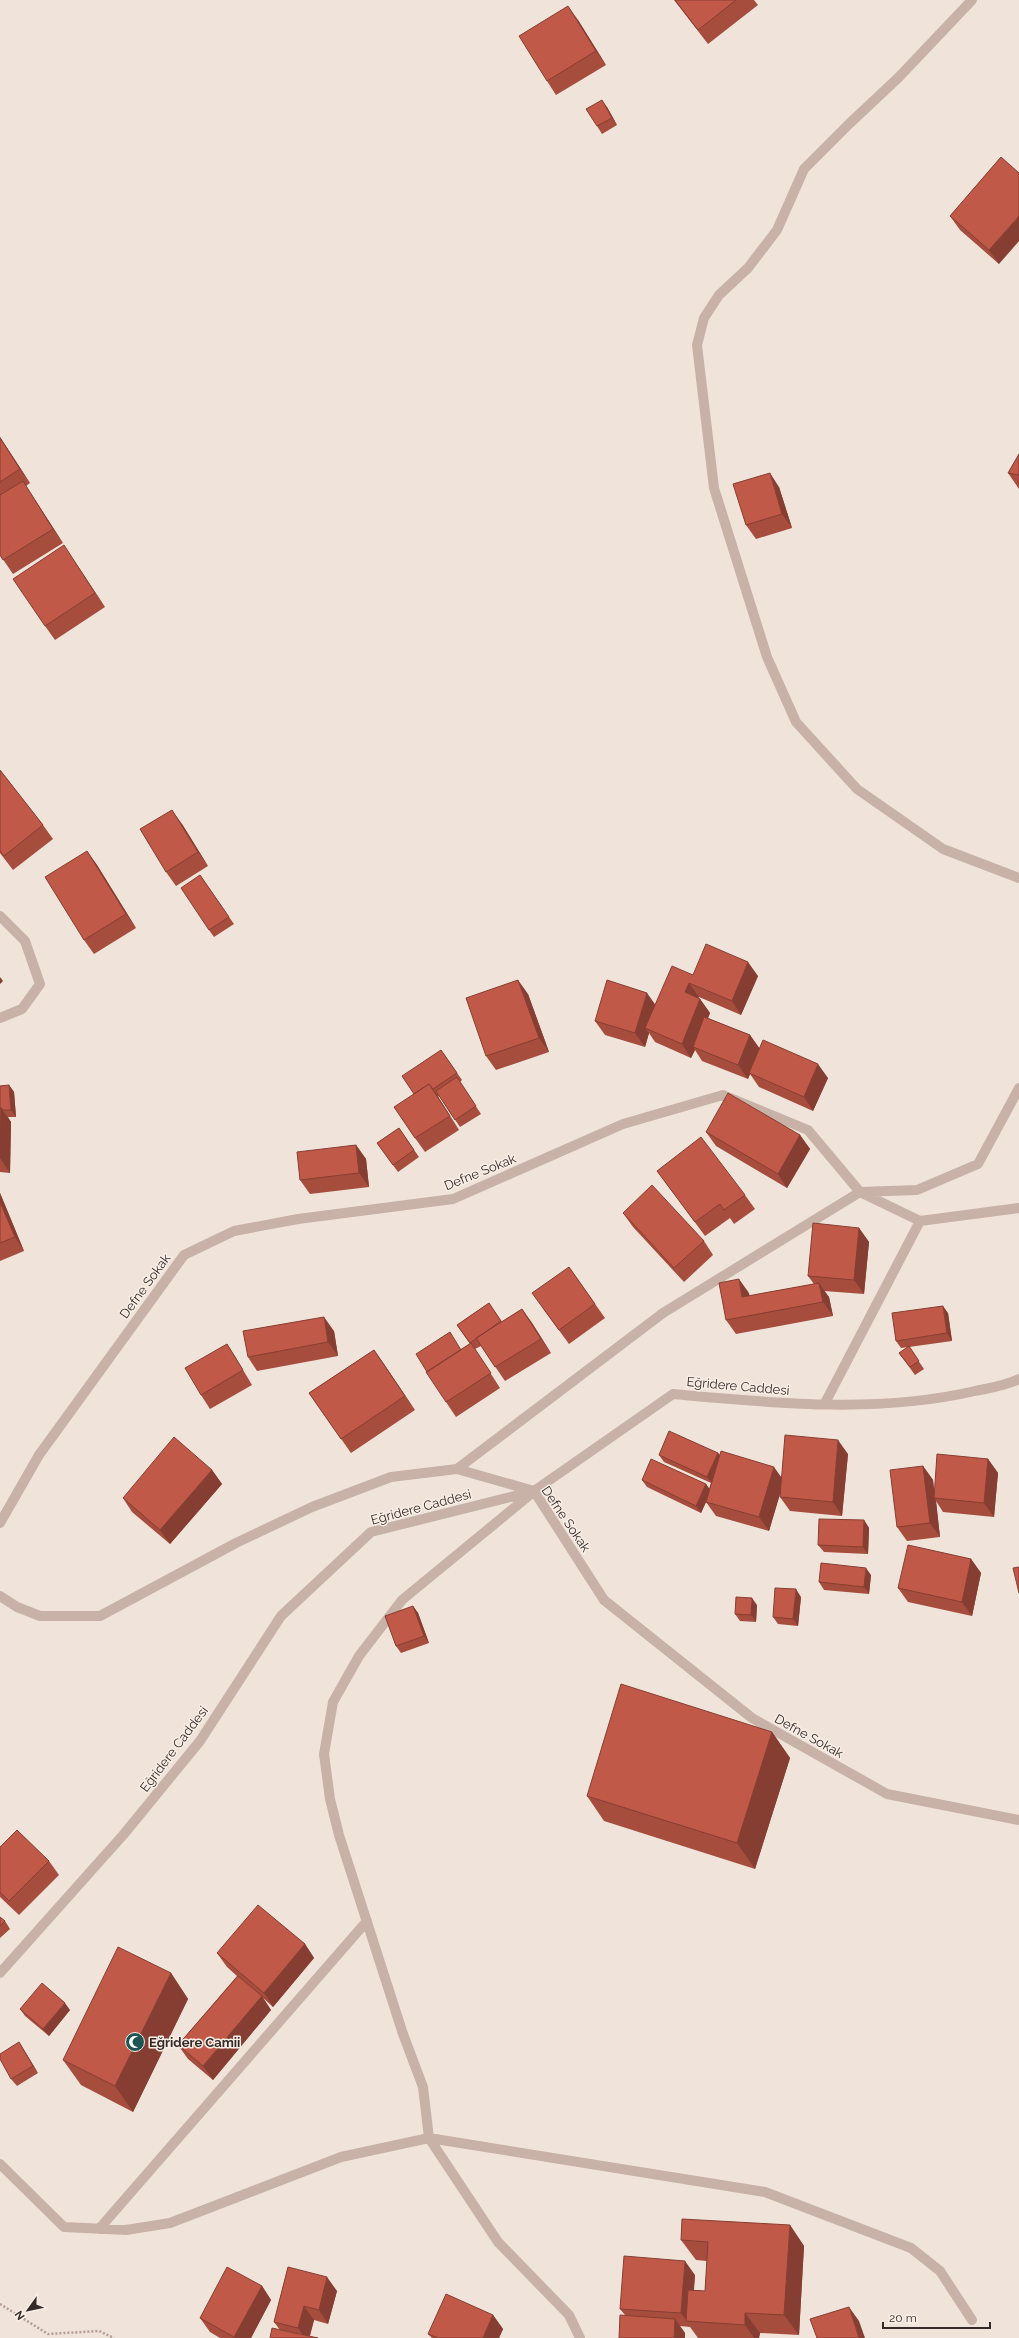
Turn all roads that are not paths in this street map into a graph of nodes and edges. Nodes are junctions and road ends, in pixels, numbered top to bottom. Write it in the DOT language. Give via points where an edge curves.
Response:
graph roads {
  1 [pos="972,0"];
  2 [pos="1019,878"];
  3 [pos="0,916"];
  4 [pos="0,1018"];
  5 [pos="1019,1088"];
  6 [pos="860,1192"];
  7 [pos="1019,1208"];
  8 [pos="920,1221"];
  9 [pos="1019,1380"];
  10 [pos="825,1403"];
  11 [pos="457,1470"];
  12 [pos="534,1491"];
  13 [pos="0,1523"];
  14 [pos="0,1596"];
  15 [pos="1019,1820"];
  16 [pos="367,1921"];
  17 [pos="0,1973"];
  18 [pos="429,2138"];
  19 [pos="0,2164"];
  20 [pos="100,2229"];
  21 [pos="972,2320"];
  22 [pos="580,2338"];
  1 -- 2 [label="street" via="898,78 804,169 777,230 748,268 719,295 704,318 697,345 714,488 765,650 796,722 857,790 943,849"];
  3 -- 4 [label="street" via="25,941 40,984 22,1009"];
  5 -- 6 [label="street" via="978,1164 917,1190"];
  6 -- 8 [label="street"];
  6 -- 11 [label="street" via="662,1313"];
  6 -- 13 [label="street, Defne Sokak" via="808,1130 723,1095 623,1124 453,1199 298,1219 234,1231 184,1255 39,1455"];
  7 -- 8 [label="street"];
  8 -- 10 [label="street"];
  9 -- 10 [label="street, Eğridere Caddesi" via="956,1395 898,1403"];
  10 -- 12 [label="street, Eğridere Caddesi" via="789,1404 672,1394"];
  11 -- 12 [label="street, Defne Sokak"];
  11 -- 14 [label="street, Defne Sokak" via="390,1477 312,1507 236,1543 100,1616 40,1616 17,1607"];
  12 -- 15 [label="street, Defne Sokak" via="604,1600 752,1718 887,1794"];
  12 -- 16 [label="street" via="402,1600 360,1656 333,1702 324,1754 330,1799"];
  12 -- 17 [label="street, Eğridere Caddesi" via="371,1532 281,1616 200,1741 124,1834"];
  16 -- 18 [label="street" via="403,2034 423,2087"];
  16 -- 20 [label="street"];
  18 -- 20 [label="street" via="341,2157 170,2223 126,2230"];
  18 -- 21 [label="street" via="765,2192 911,2248 940,2271"];
  18 -- 22 [label="street" via="498,2242 569,2315"];
  19 -- 20 [label="street" via="64,2227"];
}
